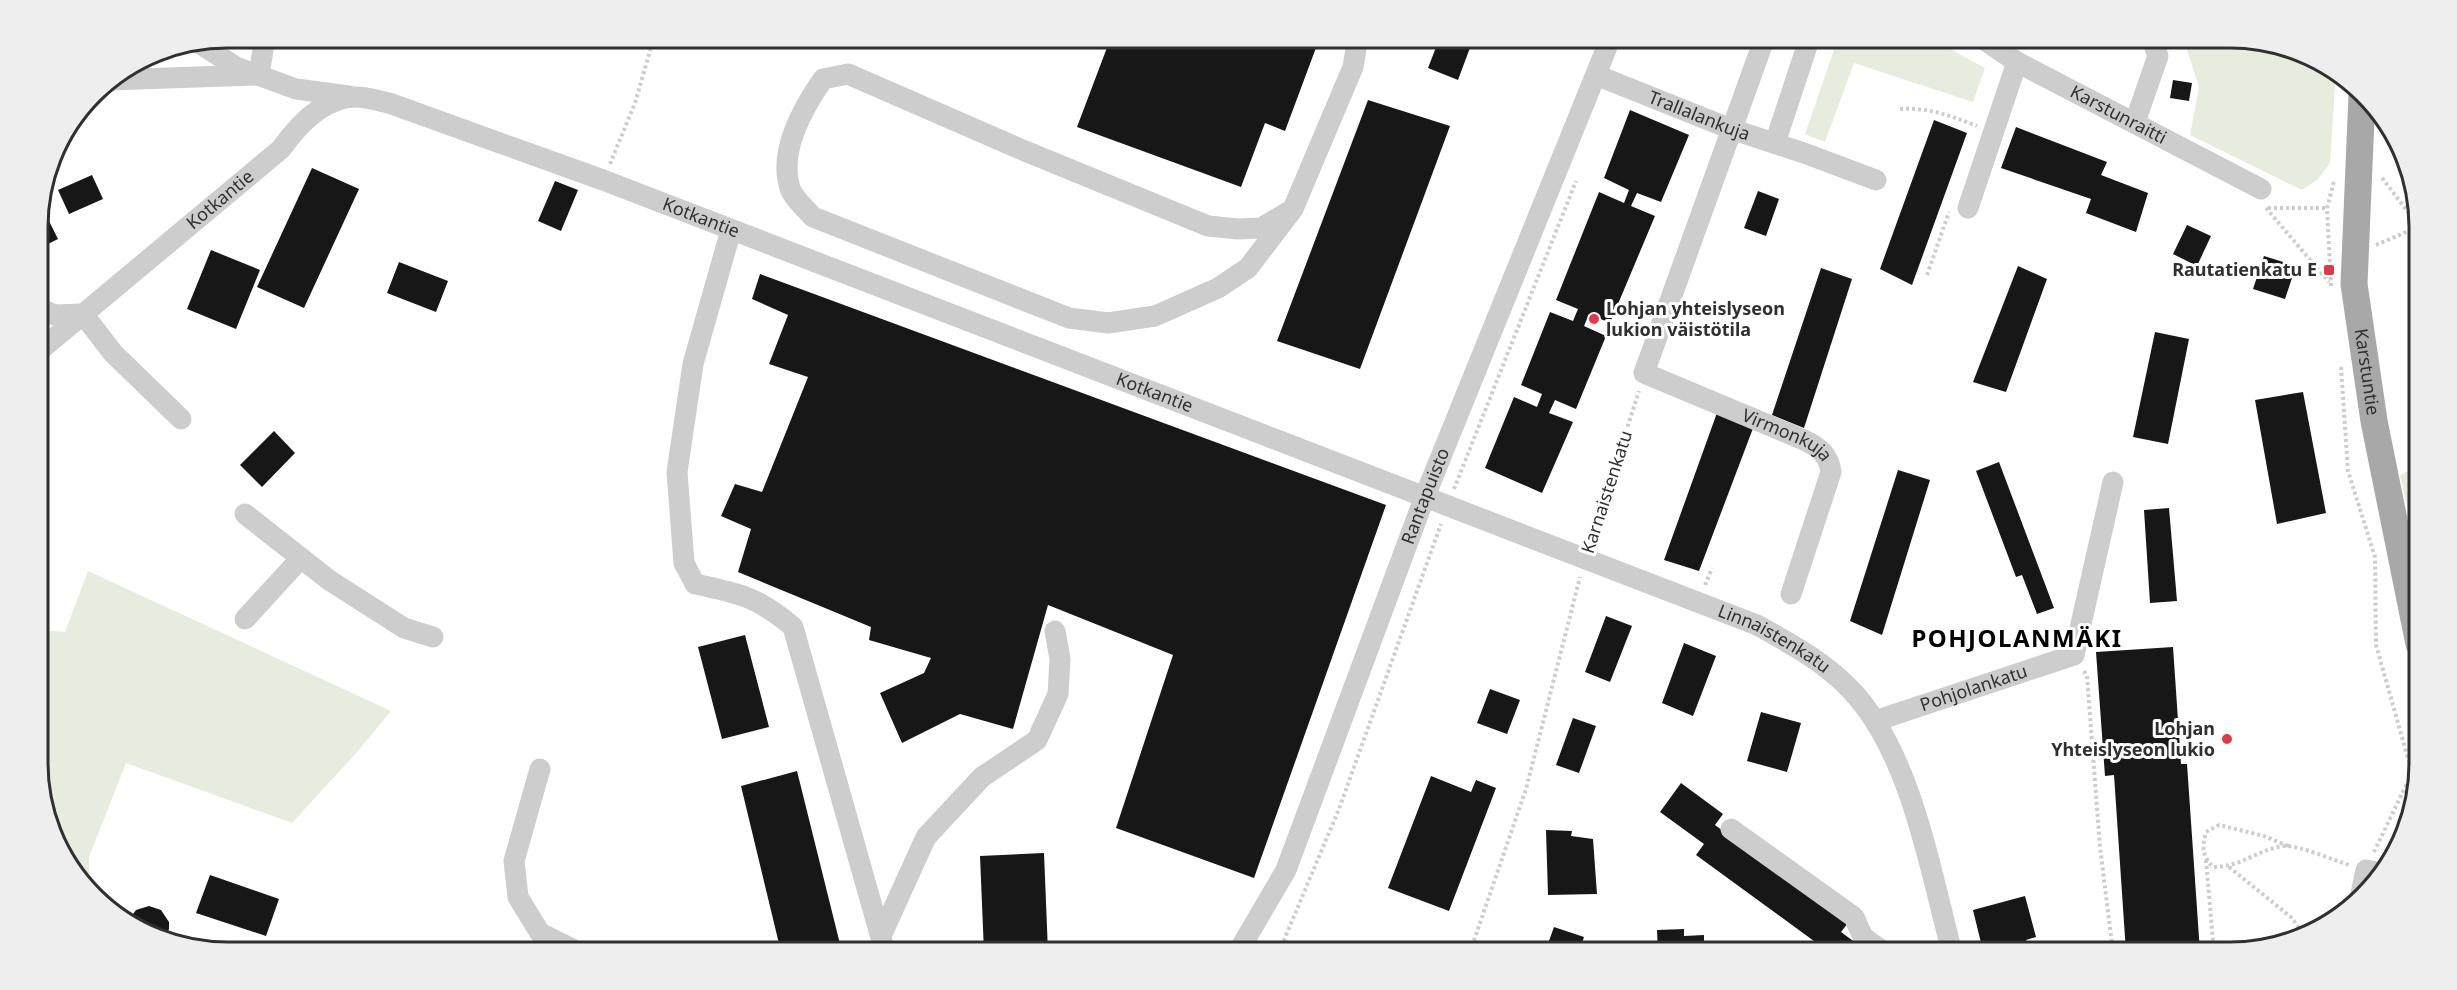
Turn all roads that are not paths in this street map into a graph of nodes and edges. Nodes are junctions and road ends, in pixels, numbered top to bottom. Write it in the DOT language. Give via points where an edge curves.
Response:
graph roads {
  1 [pos="264,48"];
  2 [pos="1357,48"];
  3 [pos="1607,48"];
  4 [pos="1761,48"];
  5 [pos="1807,48"];
  6 [pos="1995,48"];
  7 [pos="2155,48"];
  8 [pos="209,49"];
  9 [pos="2017,62"];
  10 [pos="259,75"];
  11 [pos="1596,75"];
  12 [pos="125,79"];
  13 [pos="356,97"];
  14 [pos="2362,106"];
  15 [pos="2135,122"];
  16 [pos="1731,129"];
  17 [pos="1775,143"];
  18 [pos="1876,180"];
  19 [pos="2261,189"];
  20 [pos="1968,208"];
  21 [pos="1293,209"];
  22 [pos="731,230"];
  23 [pos="48,312"];
  24 [pos="83,314"];
  25 [pos="48,343"];
  26 [pos="181,419"];
  27 [pos="2113,483"];
  28 [pos="1425,496"];
  29 [pos="245,514"];
  30 [pos="301,558"];
  31 [pos="1791,594"];
  32 [pos="2409,594"];
  33 [pos="245,619"];
  34 [pos="1055,631"];
  35 [pos="433,637"];
  36 [pos="1875,721"];
  37 [pos="540,769"];
  38 [pos="1731,829"];
  39 [pos="558,942"];
  40 [pos="882,942"];
  41 [pos="884,942"];
  42 [pos="1244,942"];
  43 [pos="1870,942"];
  44 [pos="1949,942"];
  1 -- 10 [label="street"];
  2 -- 21 [label="street" via="1353,67"];
  3 -- 11 [label="street, Rantapuisto"];
  4 -- 16 [label="street"];
  5 -- 17 [label="street"];
  6 -- 9 [label="street, Karstunraitti"];
  7 -- 15 [label="street"];
  8 -- 10 [label="street" via="236,67"];
  9 -- 15 [label="street, Karstunraitti"];
  9 -- 20 [label="street"];
  10 -- 12 [label="street"];
  10 -- 13 [label="street" via="296,89"];
  11 -- 16 [label="street, Trallalankuja"];
  11 -- 28 [label="street, Rantapuisto"];
  13 -- 22 [label="street, Kotkantie" via="389,103"];
  13 -- 24 [label="street, Kotkantie" via="331,103 310,116 281,149"];
  14 -- 32 [label="main road, Karstuntie" via="2354,284 2374,421"];
  15 -- 19 [label="street, Karstunraitti"];
  16 -- 17 [label="street, Trallalankuja"];
  16 -- 31 [label="street, Virmonkuja" via="1644,373 1804,440 1826,455 1831,472"];
  17 -- 18 [label="street, Trallalankuja"];
  21 -- 21 [label="street" via="1261,228 1208,226 848,74 823,79 807,101 786,156 790,189 813,217 1069,318 1108,323 1155,316 1218,288 1248,268"];
  22 -- 28 [label="street, Kotkantie"];
  22 -- 40 [label="street" via="693,364 676,472 684,563 695,584 737,593 770,608 793,627"];
  23 -- 24 [label="street"];
  24 -- 25 [label="street, Kotkantie"];
  24 -- 26 [label="street" via="113,353"];
  27 -- 36 [label="street, Pohjolankatu" via="2074,655"];
  28 -- 36 [label="street, Linnaistenkatu" via="1757,625 1801,649 1850,688"];
  28 -- 42 [label="street, Rantapuisto" via="1286,870"];
  29 -- 30 [label="street"];
  30 -- 33 [label="street"];
  30 -- 35 [label="street" via="404,628"];
  34 -- 41 [label="street" via="1060,659 1058,694 1037,740 982,777 926,837"];
  36 -- 44 [label="street, Linnaistenkatu" via="1904,781"];
  37 -- 39 [label="street" via="514,861 518,897 540,933"];
  38 -- 43 [label="street" via="1854,917 1863,937"];
}
